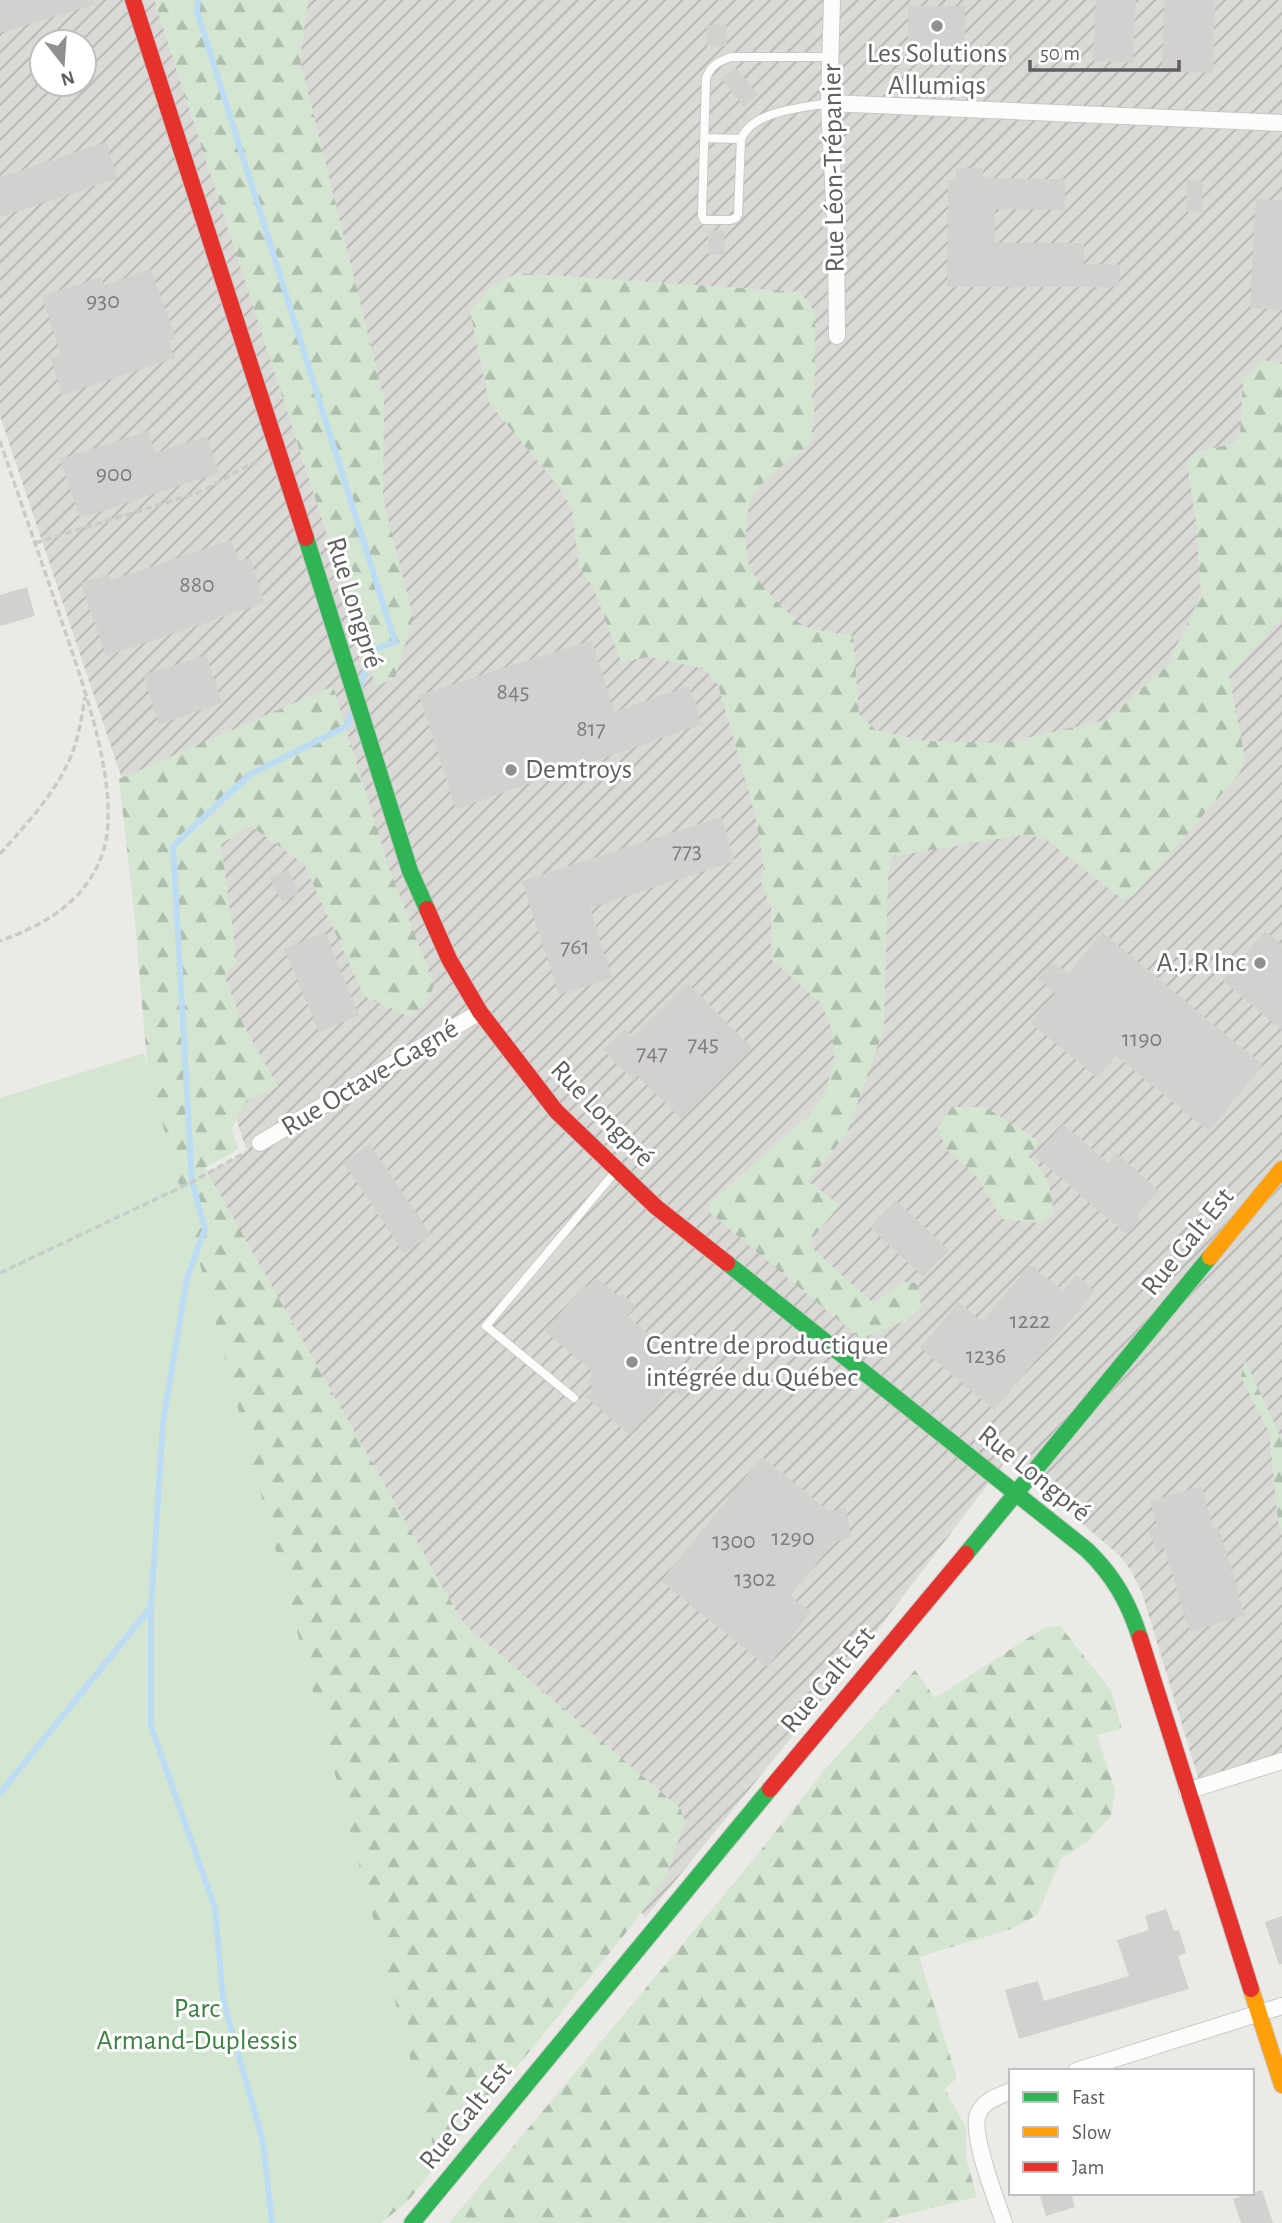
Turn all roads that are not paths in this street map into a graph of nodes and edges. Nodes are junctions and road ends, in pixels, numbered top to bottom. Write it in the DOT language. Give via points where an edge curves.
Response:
graph roads {
  1 [pos="133,0"];
  2 [pos="832,0"];
  3 [pos="830,57"];
  4 [pos="829,103"];
  5 [pos="1282,123"];
  6 [pos="704,138"];
  7 [pos="741,139"];
  8 [pos="837,336"];
  9 [pos="480,1013"];
  10 [pos="260,1143"];
  11 [pos="617,1170"];
  12 [pos="1280,1177"];
  13 [pos="574,1398"];
  14 [pos="1017,1494"];
  15 [pos="1282,1761"];
  16 [pos="1187,1791"];
  17 [pos="1282,2006"];
  18 [pos="1259,2013"];
  19 [pos="1082,2069"];
  20 [pos="1282,2085"];
  21 [pos="1009,2092"];
  22 [pos="412,2223"];
  23 [pos="1004,2223"];
  1 -- 9 [label="street, Rue Longpré" via="410,871 449,959"];
  2 -- 3 [label="street, Rue Léon-Trépanier"];
  3 -- 4 [label="street, Rue Léon-Trépanier"];
  3 -- 6 [label="lane" via="732,57 717,62 706,78"];
  4 -- 5 [label="street"];
  4 -- 7 [label="lane" via="766,116"];
  4 -- 8 [label="street, Rue Léon-Trépanier"];
  6 -- 7 [label="lane"];
  6 -- 7 [label="lane" via="704,220 730,220 738,214"];
  9 -- 10 [label="street, Rue Octave-Gagné"];
  9 -- 11 [label="street, Rue Longpré" via="556,1111"];
  11 -- 13 [label="lane" via="486,1326"];
  11 -- 14 [label="street, Rue Longpré" via="656,1207"];
  12 -- 14 [label="street, Rue Galt Est"];
  14 -- 16 [label="street, Rue Longpré" via="1092,1555 1121,1587"];
  14 -- 22 [label="street, Rue Galt Est"];
  15 -- 16 [label="street"];
  16 -- 18 [label="street, Rue Longpré"];
  17 -- 18 [label="street"];
  18 -- 19 [label="street"];
  18 -- 20 [label="street, Rue Longpré"];
  21 -- 23 [label="street" via="984,2105 976,2125"];
}
